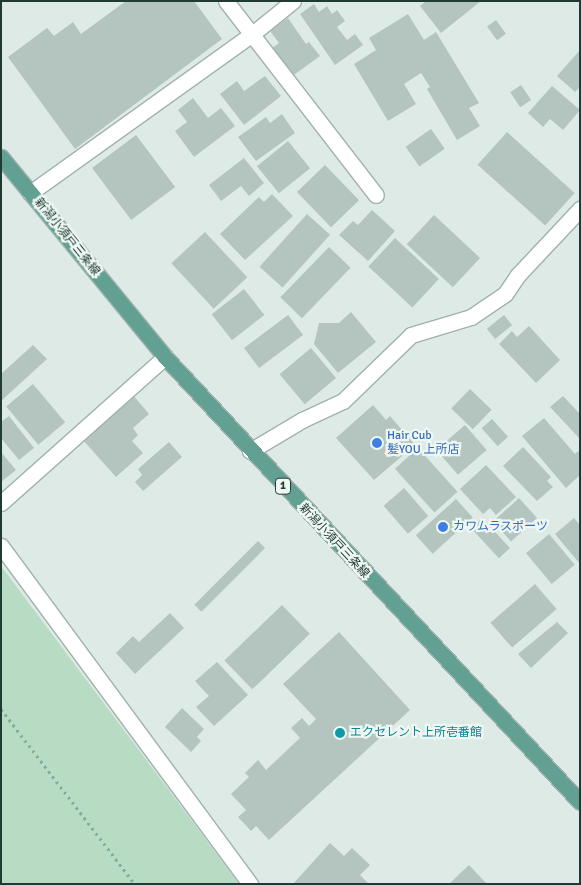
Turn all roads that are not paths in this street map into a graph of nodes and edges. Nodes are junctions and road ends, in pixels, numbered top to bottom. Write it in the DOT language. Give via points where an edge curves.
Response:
graph roads {
  1 [pos="226,1"];
  2 [pos="292,1"];
  3 [pos="251,35"];
  4 [pos="1,157"];
  5 [pos="30,193"];
  6 [pos="376,194"];
  7 [pos="580,209"];
  8 [pos="165,357"];
  9 [pos="250,451"];
  10 [pos="1,502"];
  11 [pos="1,546"];
  12 [pos="580,802"];
  13 [pos="250,884"];
  1 -- 3 [label="street"];
  2 -- 3 [label="street"];
  3 -- 5 [label="street"];
  3 -- 6 [label="street"];
  4 -- 5 [label="main road, 新潟小須戸三条線 / 1"];
  5 -- 8 [label="main road, 新潟小須戸三条線 / 1"];
  7 -- 9 [label="street" via="518,275 505,294 471,318 411,335 343,401 302,420"];
  8 -- 9 [label="main road, 新潟小須戸三条線 / 1"];
  8 -- 10 [label="street"];
  9 -- 12 [label="main road, 新潟小須戸三条線 / 1"];
  11 -- 13 [label="street"];
}
